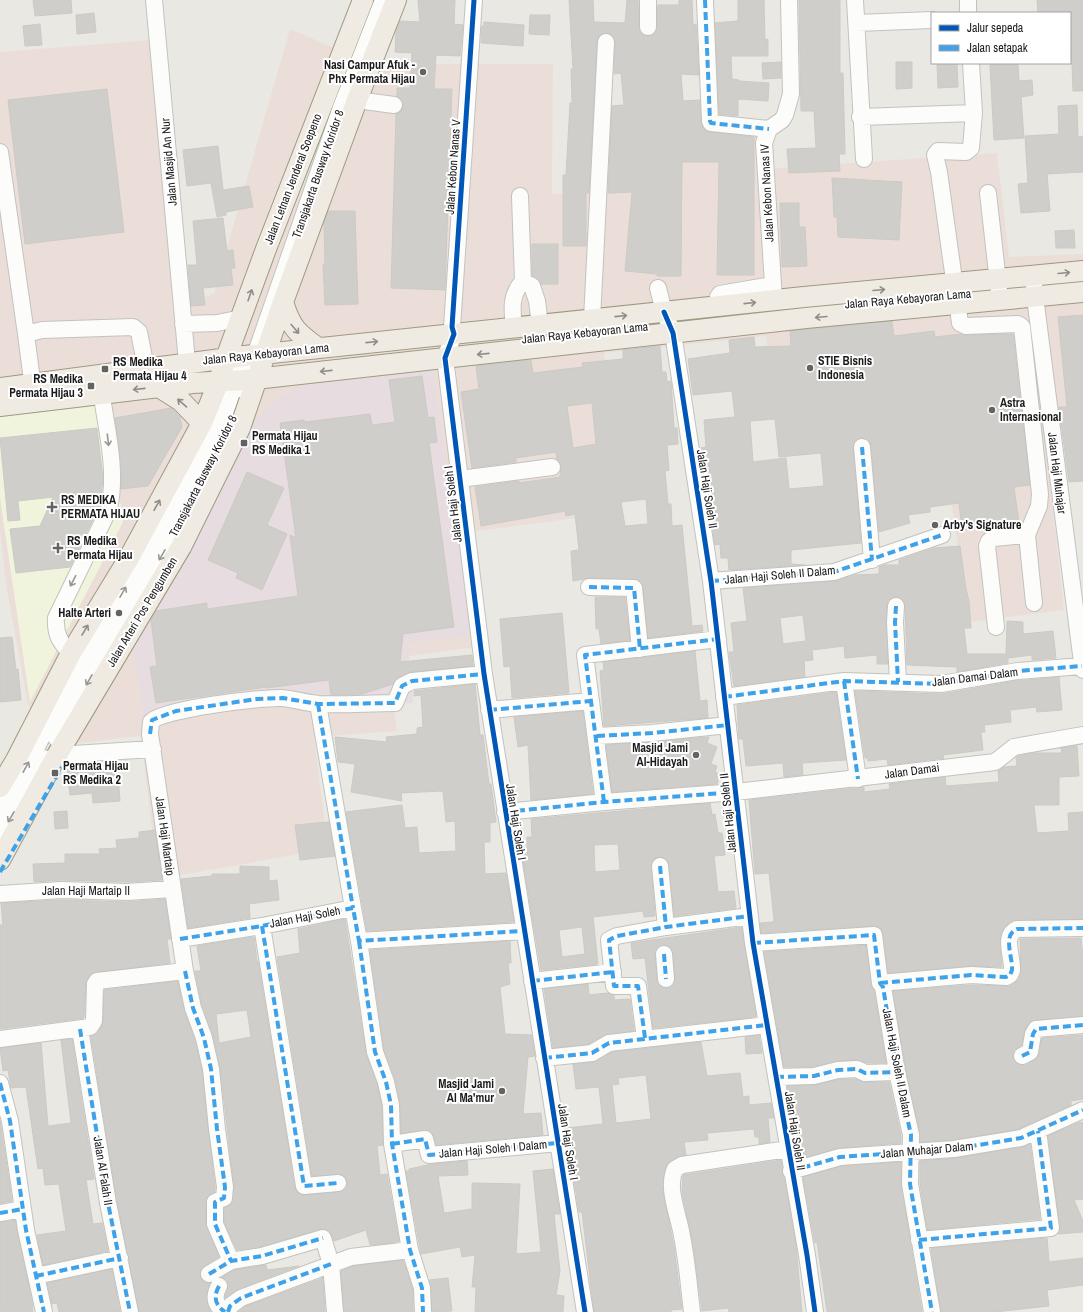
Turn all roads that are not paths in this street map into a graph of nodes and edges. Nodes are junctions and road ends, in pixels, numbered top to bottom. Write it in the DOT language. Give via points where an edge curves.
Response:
graph roads {
  1 [pos="154,0"];
  2 [pos="362,0"];
  3 [pos="372,0"];
  4 [pos="383,0"];
  5 [pos="396,0"];
  6 [pos="474,0"];
  7 [pos="648,0"];
  8 [pos="705,0"];
  9 [pos="789,0"];
  10 [pos="856,0"];
  11 [pos="968,0"];
  12 [pos="968,12"];
  13 [pos="931,20"];
  14 [pos="856,23"];
  15 [pos="648,27"];
  16 [pos="606,42"];
  17 [pos="971,64"];
  18 [pos="357,100"];
  19 [pos="394,104"];
  20 [pos="974,113"];
  21 [pos="860,117"];
  22 [pos="769,129"];
  23 [pos="0,152"];
  24 [pos="864,159"];
  25 [pos="988,193"];
  26 [pos="520,196"];
  27 [pos="1083,271"];
  28 [pos="1034,276"];
  29 [pos="998,279"];
  30 [pos="522,280"];
  31 [pos="955,283"];
  32 [pos="658,288"];
  33 [pos="773,292"];
  34 [pos="1083,292"];
  35 [pos="1035,297"];
  36 [pos="1000,300"];
  37 [pos="283,302"];
  38 [pos="957,304"];
  39 [pos="664,312"];
  40 [pos="242,318"];
  41 [pos="592,320"];
  42 [pos="183,324"];
  43 [pos="540,325"];
  44 [pos="514,328"];
  45 [pos="673,333"];
  46 [pos="26,334"];
  47 [pos="454,334"];
  48 [pos="594,342"];
  49 [pos="349,345"];
  50 [pos="542,347"];
  51 [pos="318,348"];
  52 [pos="517,350"];
  53 [pos="247,356"];
  54 [pos="445,358"];
  55 [pos="187,362"];
  56 [pos="146,368"];
  57 [pos="351,368"];
  58 [pos="240,380"];
  59 [pos="101,384"];
  60 [pos="159,387"];
  61 [pos="0,388"];
  62 [pos="34,391"];
  63 [pos="0,406"];
  64 [pos="202,423"];
  65 [pos="862,448"];
  66 [pos="552,467"];
  67 [pos="460,479"];
  68 [pos="942,535"];
  69 [pos="1027,535"];
  70 [pos="872,560"];
  71 [pos="711,581"];
  72 [pos="589,587"];
  73 [pos="1034,604"];
  74 [pos="896,606"];
  75 [pos="996,627"];
  76 [pos="718,639"];
  77 [pos="640,649"];
  78 [pos="72,653"];
  79 [pos="1082,666"];
  80 [pos="1083,670"];
  81 [pos="484,674"];
  82 [pos="844,681"];
  83 [pos="898,682"];
  84 [pos="724,698"];
  85 [pos="591,701"];
  86 [pos="318,704"];
  87 [pos="489,710"];
  88 [pos="728,725"];
  89 [pos="1083,735"];
  90 [pos="597,736"];
  91 [pos="152,741"];
  92 [pos="57,756"];
  93 [pos="8,761"];
  94 [pos="858,779"];
  95 [pos="0,787"];
  96 [pos="736,792"];
  97 [pos="604,802"];
  98 [pos="0,812"];
  99 [pos="505,812"];
  100 [pos="0,836"];
  101 [pos="0,860"];
  102 [pos="660,866"];
  103 [pos="172,889"];
  104 [pos="0,894"];
  105 [pos="353,908"];
  106 [pos="750,916"];
  107 [pos="262,926"];
  108 [pos="666,927"];
  109 [pos="1083,928"];
  110 [pos="523,931"];
  111 [pos="180,939"];
  112 [pos="359,941"];
  113 [pos="753,943"];
  114 [pos="664,954"];
  115 [pos="185,970"];
  116 [pos="613,972"];
  117 [pos="666,979"];
  118 [pos="532,981"];
  119 [pos="880,983"];
  120 [pos="767,1025"];
  121 [pos="1083,1025"];
  122 [pos="80,1029"];
  123 [pos="645,1038"];
  124 [pos="0,1039"];
  125 [pos="1022,1056"];
  126 [pos="544,1058"];
  127 [pos="897,1072"];
  128 [pos="776,1077"];
  129 [pos="0,1083"];
  130 [pos="1083,1110"];
  131 [pos="1038,1131"];
  132 [pos="558,1143"];
  133 [pos="392,1144"];
  134 [pos="788,1149"];
  135 [pos="909,1152"];
  136 [pos="791,1171"];
  137 [pos="338,1183"];
  138 [pos="23,1209"];
  139 [pos="0,1213"];
  140 [pos="919,1240"];
  141 [pos="410,1250"];
  142 [pos="120,1258"];
  143 [pos="231,1261"];
  144 [pos="331,1264"];
  145 [pos="36,1276"];
  146 [pos="44,1312"];
  147 [pos="130,1312"];
  148 [pos="225,1312"];
  149 [pos="228,1312"];
  150 [pos="335,1312"];
  151 [pos="423,1312"];
  152 [pos="585,1312"];
  153 [pos="692,1312"];
  154 [pos="815,1312"];
  155 [pos="932,1312"];
  1 -- 42 [label="street, Jalan Masjid An Nur"];
  40 -- 2 [label="main road, Jalan Letnan Jenderal Soepeno, one-way"];
  3 -- 53 [label="street, Transjakarta Busway Koridor 8" via="331,107"];
  4 -- 53 [label="street, Transjakarta Busway Koridor 8"];
  5 -- 18 [label="main road"];
  6 -- 47 [label="street, Jalan Kebon Nanas V" via="452,327"];
  7 -- 15 [label="street"];
  8 -- 22 [label="street" via="710,121"];
  9 -- 22 [label="street, Jalan Kebon Nanas IV" via="791,94 782,120"];
  10 -- 14 [label="street"];
  11 -- 12 [label="street"];
  13 -- 14 [label="street"];
  14 -- 21 [label="street"];
  16 -- 41 [label="street"];
  17 -- 20 [label="street"];
  18 -- 19 [label="street"];
  18 -- 37 [label="main road"];
  20 -- 21 [label="street"];
  20 -- 31 [label="street" via="970,151 938,151 935,155"];
  21 -- 24 [label="street"];
  22 -- 33 [label="street, Jalan Kebon Nanas IV" via="764,143"];
  23 -- 46 [label="street"];
  25 -- 29 [label="street"];
  26 -- 30 [label="street"];
  28 -- 27 [label="main road, Jalan Raya Kebayoran Lama, one-way"];
  28 -- 29 [label="main road, Jalan Raya Kebayoran Lama"];
  28 -- 35 [label="street, Jalan Haji Muhajar"];
  29 -- 31 [label="main road, Jalan Raya Kebayoran Lama"];
  29 -- 36 [label="street"];
  30 -- 43 [label="street" via="532,286"];
  30 -- 44 [label="street" via="512,303"];
  33 -- 31 [label="main road, Jalan Raya Kebayoran Lama, one-way"];
  31 -- 38 [label="street"];
  32 -- 39 [label="street, Jalan Haji Soleh II"];
  33 -- 39 [label="main road, Jalan Raya Kebayoran Lama" via="718,306"];
  34 -- 35 [label="main road, Jalan Raya Kebayoran Lama"];
  35 -- 36 [label="main road, Jalan Raya Kebayoran Lama"];
  35 -- 79 [label="street, Jalan Haji Muhajar"];
  36 -- 38 [label="main road, Jalan Raya Kebayoran Lama"];
  37 -- 51 [label="main road, one-way" via="288,320 302,336"];
  37 -- 53 [label="main road"];
  38 -- 45 [label="main road, Jalan Raya Kebayoran Lama, one-way"];
  38 -- 69 [label="street" via="962,325 1018,324 1022,327 1040,494 1039,506"];
  41 -- 39 [label="main road, Jalan Raya Kebayoran Lama, one-way"];
  39 -- 45 [label="street, Jalan Haji Soleh II"];
  40 -- 42 [label="street" via="217,323"];
  40 -- 53 [label="main road, Jalan Letnan Jenderal Soepeno"];
  41 -- 43 [label="main road, Jalan Raya Kebayoran Lama"];
  41 -- 48 [label="main road"];
  42 -- 55 [label="street, Jalan Masjid An Nur"];
  43 -- 44 [label="main road, Jalan Raya Kebayoran Lama"];
  43 -- 50 [label="main road"];
  44 -- 47 [label="main road, Jalan Raya Kebayoran Lama"];
  44 -- 52 [label="main road"];
  45 -- 48 [label="main road, Jalan Raya Kebayoran Lama"];
  45 -- 71 [label="street, Jalan Haji Soleh II"];
  46 -- 56 [label="street" via="42,330 134,327 138,332"];
  46 -- 62 [label="street"];
  49 -- 47 [label="main road, Jalan Raya Kebayoran Lama, one-way"];
  47 -- 54 [label="street, Jalan Haji Soleh I"];
  48 -- 50 [label="main road, Jalan Raya Kebayoran Lama"];
  49 -- 51 [label="main road, Jalan Raya Kebayoran Lama"];
  49 -- 57 [label="main road"];
  50 -- 52 [label="main road, Jalan Raya Kebayoran Lama"];
  51 -- 53 [label="main road, Jalan Raya Kebayoran Lama"];
  52 -- 54 [label="main road, Jalan Raya Kebayoran Lama, one-way"];
  53 -- 55 [label="main road, Jalan Raya Kebayoran Lama"];
  53 -- 58 [label="main road, Jalan Arteri Pos Pengumben"];
  53 -- 58 [label="main road, Jalan Arteri Pos Pengumben"];
  54 -- 57 [label="main road, Jalan Raya Kebayoran Lama"];
  54 -- 67 [label="street, Jalan Haji Soleh I"];
  55 -- 56 [label="main road, Jalan Raya Kebayoran Lama"];
  56 -- 59 [label="main road, Jalan Raya Kebayoran Lama"];
  57 -- 58 [label="main road, Jalan Raya Kebayoran Lama, one-way"];
  58 -- 60 [label="main road, Jalan Raya Kebayoran Lama"];
  58 -- 64 [label="main road, Jalan Arteri Pos Pengumben"];
  58 -- 92 [label="main road, Jalan Arteri Pos Pengumben" via="240,428 181,547"];
  98 -- 58 [label="street, Transjakarta Busway Koridor 8, one-way" via="54,710 140,562 168,522 223,418"];
  58 -- 100 [label="street, Transjakarta Busway Koridor 8, one-way" via="233,420 185,515"];
  60 -- 59 [label="main road, Jalan Raya Kebayoran Lama, one-way"];
  59 -- 62 [label="main road, Jalan Raya Kebayoran Lama"];
  59 -- 78 [label="street, one-way" via="112,473 112,498 56,618 57,634 61,644"];
  64 -- 60 [label="main road, one-way" via="181,401"];
  61 -- 62 [label="main road, Jalan Raya Kebayoran Lama"];
  62 -- 63 [label="main road, Jalan Raya Kebayoran Lama"];
  78 -- 64 [label="main road, Jalan Arteri Pos Pengumben, one-way" via="129,558"];
  65 -- 70 [label="street"];
  66 -- 67 [label="street"];
  67 -- 81 [label="street, Jalan Haji Soleh I"];
  68 -- 70 [label="street, Jalan Haji Soleh II Dalam"];
  69 -- 73 [label="street"];
  69 -- 75 [label="street" via="994,538 987,546"];
  70 -- 71 [label="street, Jalan Haji Soleh II Dalam" via="834,572"];
  71 -- 76 [label="street, Jalan Haji Soleh II"];
  72 -- 77 [label="street" via="634,589"];
  74 -- 83 [label="street"];
  76 -- 77 [label="street"];
  76 -- 84 [label="street, Jalan Haji Soleh II"];
  77 -- 85 [label="street" via="585,655"];
  78 -- 93 [label="main road, Jalan Arteri Pos Pengumben"];
  79 -- 80 [label="street, Jalan Haji Muhajar"];
  79 -- 83 [label="street, Jalan Damai Dalam" via="1018,671 941,684"];
  81 -- 86 [label="street" via="412,680 402,686 395,703"];
  81 -- 87 [label="street, Jalan Haji Soleh I"];
  82 -- 83 [label="street, Jalan Damai Dalam"];
  82 -- 84 [label="street, Jalan Damai Dalam"];
  82 -- 94 [label="street"];
  84 -- 88 [label="street, Jalan Haji Soleh II"];
  85 -- 87 [label="street"];
  85 -- 90 [label="street"];
  86 -- 91 [label="street" via="283,698 257,699 176,711 152,720"];
  86 -- 105 [label="street"];
  87 -- 99 [label="street, Jalan Haji Soleh I"];
  88 -- 90 [label="street"];
  88 -- 96 [label="street, Jalan Haji Soleh II"];
  89 -- 94 [label="street, Jalan Damai" via="1014,747 995,762"];
  90 -- 97 [label="street"];
  91 -- 92 [label="street"];
  91 -- 103 [label="street, Jalan Haji Martaip"];
  92 -- 101 [label="main road, Jalan Arteri Pos Pengumben"];
  93 -- 95 [label="main road, Jalan Arteri Pos Pengumben"];
  94 -- 96 [label="street, Jalan Damai"];
  96 -- 97 [label="street"];
  96 -- 106 [label="street, Jalan Haji Soleh II"];
  97 -- 99 [label="street"];
  99 -- 110 [label="street, Jalan Haji Soleh I"];
  102 -- 108 [label="street"];
  103 -- 104 [label="street, Jalan Haji Martaip II" via="127,892 61,890"];
  103 -- 111 [label="street, Jalan Haji Martaip"];
  105 -- 107 [label="street, Jalan Haji Soleh"];
  105 -- 112 [label="street, Jalan Haji Soleh"];
  106 -- 108 [label="street"];
  106 -- 113 [label="street, Jalan Haji Soleh II"];
  107 -- 111 [label="street, Jalan Haji Soleh"];
  107 -- 137 [label="street" via="304,1186"];
  108 -- 116 [label="street" via="612,938 610,940"];
  109 -- 119 [label="street" via="1013,930 1009,937 1012,970 1010,976 971,974"];
  110 -- 112 [label="street"];
  110 -- 118 [label="street, Jalan Haji Soleh I"];
  111 -- 115 [label="street"];
  112 -- 133 [label="street" via="374,1052 386,1082 390,1105"];
  113 -- 119 [label="street, Jalan Haji Soleh II Dalam" via="874,935"];
  113 -- 120 [label="street, Jalan Haji Soleh II"];
  114 -- 117 [label="street"];
  115 -- 122 [label="street" via="97,980 94,1022 90,1027"];
  115 -- 143 [label="street" via="193,1008 212,1069 225,1187 224,1198 215,1202 215,1224"];
  116 -- 118 [label="street"];
  116 -- 123 [label="street" via="615,986 638,986"];
  118 -- 126 [label="street, Jalan Haji Soleh I"];
  119 -- 127 [label="street, Jalan Haji Soleh II Dalam" via="883,987"];
  120 -- 123 [label="street"];
  120 -- 128 [label="street, Jalan Haji Soleh II"];
  121 -- 125 [label="street" via="1036,1029 1030,1052"];
  122 -- 124 [label="street"];
  122 -- 142 [label="street, Jalan Al Falah II" via="108,1203"];
  123 -- 126 [label="street" via="609,1043 592,1053"];
  126 -- 132 [label="street, Jalan Haji Soleh I"];
  127 -- 128 [label="street" via="865,1073 857,1069 838,1070 814,1076"];
  127 -- 135 [label="street, Jalan Haji Soleh II Dalam" via="911,1135"];
  128 -- 134 [label="street, Jalan Haji Soleh II"];
  129 -- 138 [label="street" via="10,1121"];
  130 -- 131 [label="street, Jalan Muhajar Dalam"];
  131 -- 135 [label="street, Jalan Muhajar Dalam" via="1021,1138 954,1149"];
  131 -- 140 [label="street" via="1051,1228"];
  132 -- 133 [label="street, Jalan Haji Soleh I Dalam" via="429,1155 425,1139"];
  132 -- 152 [label="street, Jalan Haji Soleh I"];
  133 -- 141 [label="street"];
  134 -- 136 [label="street, Jalan Haji Soleh II"];
  134 -- 153 [label="street" via="682,1165 675,1169 672,1180 673,1193 682,1235"];
  135 -- 136 [label="street, Jalan Muhajar Dalam" via="861,1154 831,1159"];
  135 -- 140 [label="street, Jalan Haji Soleh II Dalam" via="910,1184"];
  136 -- 154 [label="street, Jalan Haji Soleh II"];
  138 -- 139 [label="street"];
  138 -- 145 [label="street"];
  140 -- 155 [label="street, Jalan Haji Soleh II Dalam"];
  141 -- 144 [label="street" via="351,1257"];
  141 -- 151 [label="street" via="422,1288"];
  142 -- 145 [label="street"];
  142 -- 147 [label="street, Jalan Al Falah II"];
  143 -- 144 [label="street" via="262,1256 323,1238"];
  143 -- 148 [label="street" via="214,1280 216,1302"];
  144 -- 149 [label="street" via="241,1298 230,1306"];
  144 -- 150 [label="street"];
  145 -- 146 [label="street"];
}
